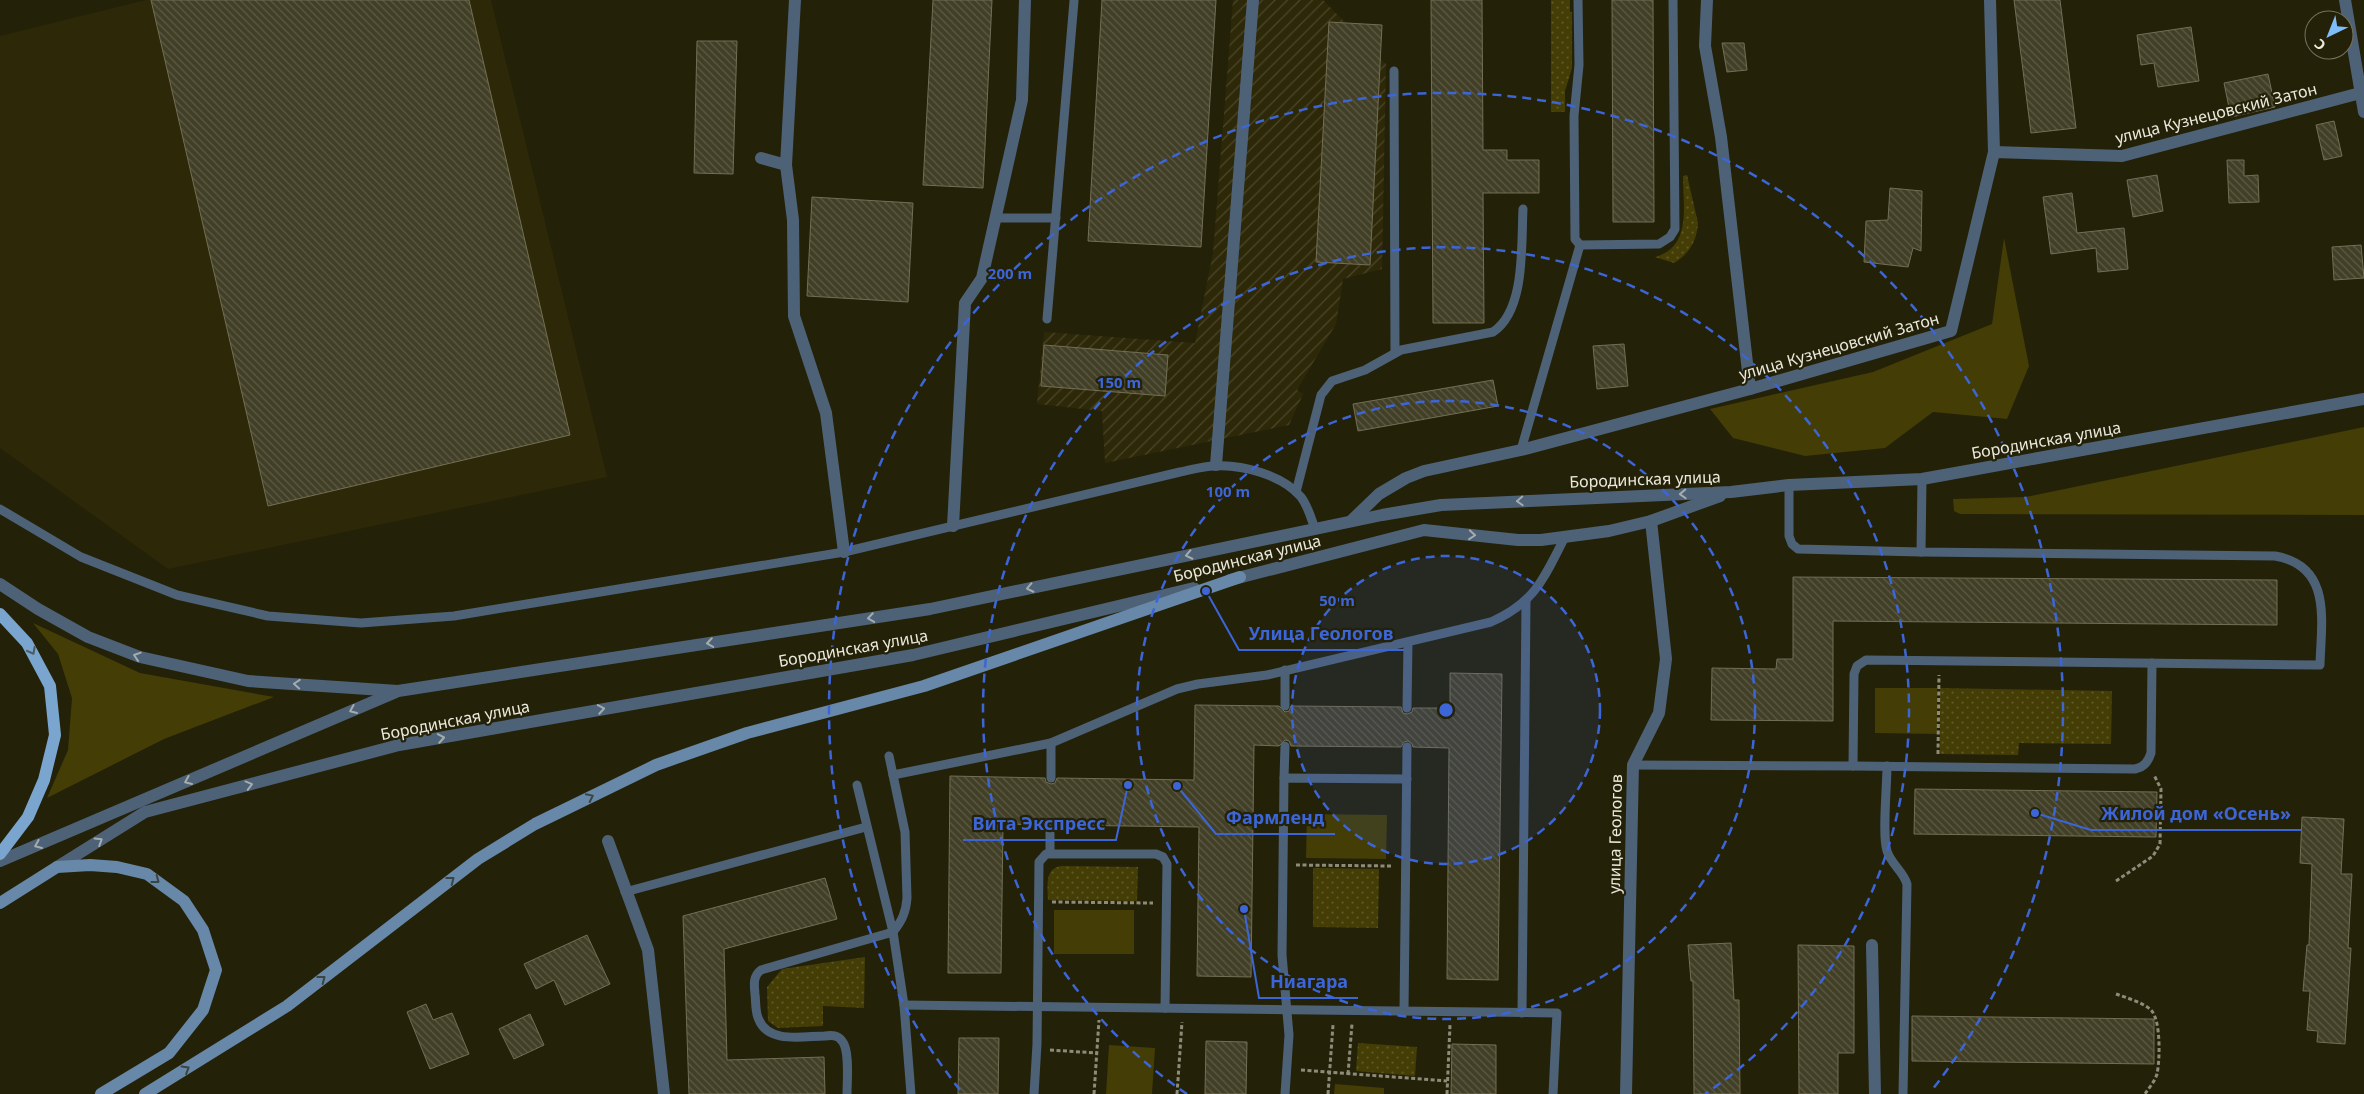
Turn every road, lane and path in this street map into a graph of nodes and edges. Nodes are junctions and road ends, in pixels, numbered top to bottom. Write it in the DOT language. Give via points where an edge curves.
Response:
graph roads {
  1 [pos="795,0"];
  2 [pos="1025,0"];
  3 [pos="1253,0"];
  4 [pos="1578,0"];
  5 [pos="1673,0"];
  6 [pos="1708,0"];
  7 [pos="1990,0"];
  8 [pos="2345,0"];
  9 [pos="1074,1"];
  10 [pos="1394,71"];
  11 [pos="2362,92"];
  12 [pos="2364,112"];
  13 [pos="1994,152"];
  14 [pos="760,158"];
  15 [pos="786,165"];
  16 [pos="1523,209"];
  17 [pos="995,218"];
  18 [pos="1056,218"];
  19 [pos="1580,245"];
  20 [pos="1048,319"];
  21 [pos="1395,352"];
  22 [pos="1750,388"];
  23 [pos="2364,399"];
  24 [pos="1521,450"];
  25 [pos="1216,466"];
  26 [pos="1922,479"];
  27 [pos="1789,485"];
  28 [pos="1296,492"];
  29 [pos="1732,492"];
  30 [pos="0,509"];
  31 [pos="1351,521"];
  32 [pos="1651,521"];
  33 [pos="953,526"];
  34 [pos="1314,529"];
  35 [pos="1565,537"];
  36 [pos="844,552"];
  37 [pos="1921,552"];
  38 [pos="1240,577"];
  39 [pos="0,584"];
  40 [pos="1526,602"];
  41 [pos="0,614"];
  42 [pos="1408,642"];
  43 [pos="1939,660"];
  44 [pos="2152,663"];
  45 [pos="1285,670"];
  46 [pos="398,691"];
  47 [pos="1285,706"];
  48 [pos="1407,708"];
  49 [pos="1051,743"];
  50 [pos="1285,746"];
  51 [pos="1407,747"];
  52 [pos="888,756"];
  53 [pos="2145,764"];
  54 [pos="1633,765"];
  55 [pos="1853,766"];
  56 [pos="1887,766"];
  57 [pos="1938,767"];
  58 [pos="893,775"];
  59 [pos="1050,778"];
  60 [pos="1284,778"];
  61 [pos="1406,779"];
  62 [pos="857,784"];
  63 [pos="1050,825"];
  64 [pos="866,827"];
  65 [pos="608,841"];
  66 [pos="1050,853"];
  67 [pos="0,854"];
  68 [pos="0,861"];
  69 [pos="1284,864"];
  70 [pos="1406,866"];
  71 [pos="57,867"];
  72 [pos="2116,881"];
  73 [pos="625,892"];
  74 [pos="0,902"];
  75 [pos="1039,902"];
  76 [pos="1166,903"];
  77 [pos="893,932"];
  78 [pos="1872,945"];
  79 [pos="2116,994"];
  80 [pos="904,1005"];
  81 [pos="1038,1006"];
  82 [pos="1100,1007"];
  83 [pos="1165,1008"];
  84 [pos="1183,1008"];
  85 [pos="1286,1010"];
  86 [pos="1334,1010"];
  87 [pos="1353,1010"];
  88 [pos="1404,1012"];
  89 [pos="1450,1012"];
  90 [pos="1522,1013"];
  91 [pos="1037,1049"];
  92 [pos="1097,1053"];
  93 [pos="1286,1069"];
  94 [pos="1330,1072"];
  95 [pos="1348,1074"];
  96 [pos="1447,1081"];
  97 [pos="101,1094"];
  98 [pos="145,1094"];
  99 [pos="664,1094"];
  100 [pos="847,1094"];
  101 [pos="911,1094"];
  102 [pos="1034,1094"];
  103 [pos="1094,1094"];
  104 [pos="1177,1094"];
  105 [pos="1285,1094"];
  106 [pos="1328,1094"];
  107 [pos="1447,1094"];
  108 [pos="1553,1094"];
  109 [pos="1626,1094"];
  110 [pos="1875,1094"];
  111 [pos="1903,1094"];
  112 [pos="2146,1094"];
  1 -- 15 [label="street"];
  2 -- 17 [label="street" via="1022,100"];
  3 -- 25 [label="street"];
  4 -- 19 [label="lane" via="1574,236"];
  5 -- 19 [label="lane" via="1674,229 1659,244"];
  6 -- 22 [label="street" via="1705,46 1721,137"];
  7 -- 13 [label="street"];
  8 -- 11 [label="street"];
  9 -- 18 [label="lane"];
  10 -- 21 [label="lane"];
  11 -- 12 [label="street"];
  11 -- 13 [label="street, улица Кузнецовский Затон" via="2122,156"];
  13 -- 22 [label="street, улица Кузнецовский Затон" via="1951,331"];
  14 -- 15 [label="street"];
  15 -- 36 [label="street" via="793,220 794,316 826,414"];
  16 -- 21 [label="lane" via="1519,276 1510,312 1503,324 1493,332"];
  17 -- 18 [label="lane"];
  17 -- 33 [label="street" via="982,278 965,302"];
  18 -- 20 [label="lane"];
  19 -- 24 [label="lane"];
  21 -- 28 [label="lane" via="1365,370 1337,378 1324,388"];
  22 -- 24 [label="street, улица Кузнецовский Затон"];
  23 -- 26 [label="street, Бородинская улица"];
  24 -- 31 [label="street, улица Кузнецовский Затон" via="1424,470 1379,494"];
  25 -- 28 [label="lane" via="1260,473"];
  25 -- 33 [label="lane"];
  26 -- 27 [label="street, Бородинская улица"];
  26 -- 37 [label="lane"];
  27 -- 29 [label="street, Бородинская улица"];
  27 -- 37 [label="lane" via="1789,536 1798,549"];
  28 -- 34 [label="lane" via="1310,514"];
  29 -- 31 [label="street, Бородинская улица, one-way" via="1441,505"];
  29 -- 32 [label="street, Бородинская улица"];
  30 -- 36 [label="lane" via="81,557 177,595 268,616 361,623 454,616"];
  31 -- 34 [label="street, Бородинская улица"];
  32 -- 35 [label="street, Бородинская улица"];
  32 -- 54 [label="street, улица Геологов" via="1666,659 1659,713"];
  33 -- 36 [label="lane"];
  34 -- 46 [label="street, Бородинская улица, one-way" via="930,609"];
  38 -- 35 [label="street, Бородинская улица, one-way" via="1424,530 1518,540"];
  35 -- 40 [label="lane" via="1542,581"];
  37 -- 44 [label="lane" via="2275,556 2300,565 2316,583 2321,597 2320,665"];
  71 -- 38 [label="street, Бородинская улица, one-way" via="145,812 400,746 913,655"];
  98 -- 38 [label="main road, one-way" via="287,1006 478,859 535,824 656,766 756,731 924,686"];
  46 -- 39 [label="street, one-way" via="248,681 140,657 88,637"];
  40 -- 42 [label="lane" via="1491,622"];
  40 -- 90 [label="lane"];
  41 -- 67 [label="main road, one-way" via="27,643 50,686 54,735 44,780 28,817"];
  42 -- 45 [label="lane"];
  42 -- 48 [label="lane"];
  43 -- 44 [label="lane"];
  43 -- 55 [label="lane" via="1866,660 1857,666 1854,674"];
  43 -- 57 [label="path"];
  44 -- 53 [label="lane" via="2150,753"];
  45 -- 47 [label="lane"];
  45 -- 49 [label="lane" via="1178,689"];
  46 -- 68 [label="street, one-way"];
  49 -- 58 [label="lane"];
  49 -- 59 [label="lane"];
  50 -- 60 [label="lane"];
  51 -- 61 [label="lane"];
  52 -- 58 [label="lane"];
  53 -- 57 [label="lane" via="2135,769"];
  53 -- 72 [label="path" via="2161,789 2160,844 2152,856"];
  54 -- 55 [label="lane"];
  54 -- 109 [label="street, улица Геологов"];
  55 -- 56 [label="lane"];
  56 -- 57 [label="lane"];
  56 -- 111 [label="lane" via="1886,848 1907,884"];
  58 -- 77 [label="lane" via="905,832 907,898 903,917"];
  60 -- 61 [label="lane"];
  60 -- 69 [label="lane"];
  61 -- 70 [label="lane"];
  62 -- 64 [label="lane"];
  63 -- 66 [label="lane"];
  64 -- 73 [label="lane"];
  64 -- 77 [label="lane"];
  65 -- 73 [label="street"];
  66 -- 75 [label="lane" via="1039,862"];
  66 -- 76 [label="lane" via="1160,855 1167,864"];
  69 -- 70 [label="path"];
  69 -- 85 [label="lane" via="1282,965"];
  70 -- 88 [label="lane"];
  71 -- 74 [label="main road, Бородинская улица"];
  71 -- 97 [label="main road, one-way" via="117,867 148,874 184,901 203,930 216,970 203,1010 169,1053"];
  73 -- 99 [label="street" via="648,950"];
  75 -- 76 [label="path"];
  75 -- 81 [label="lane"];
  76 -- 83 [label="lane"];
  77 -- 80 [label="lane"];
  77 -- 100 [label="lane" via="766,968 755,977 757,1016 766,1030 780,1037 834,1035 842,1041 846,1049"];
  78 -- 110 [label="street"];
  79 -- 112 [label="path" via="2144,1006 2153,1012 2157,1021 2158,1068"];
  80 -- 81 [label="lane"];
  80 -- 101 [label="lane"];
  81 -- 82 [label="lane"];
  81 -- 91 [label="lane"];
  82 -- 83 [label="lane"];
  82 -- 92 [label="path"];
  83 -- 84 [label="lane"];
  84 -- 85 [label="lane"];
  84 -- 104 [label="path"];
  85 -- 86 [label="lane"];
  85 -- 93 [label="lane" via="1289,1035"];
  86 -- 87 [label="lane"];
  86 -- 94 [label="path"];
  87 -- 88 [label="lane"];
  87 -- 95 [label="path"];
  88 -- 89 [label="lane"];
  89 -- 90 [label="lane"];
  89 -- 96 [label="path"];
  90 -- 108 [label="lane" via="1557,1014"];
  91 -- 92 [label="path"];
  91 -- 102 [label="lane"];
  92 -- 103 [label="path"];
  93 -- 94 [label="path"];
  93 -- 105 [label="lane"];
  94 -- 95 [label="path"];
  94 -- 106 [label="path"];
  95 -- 96 [label="path"];
  96 -- 107 [label="path"];
}
